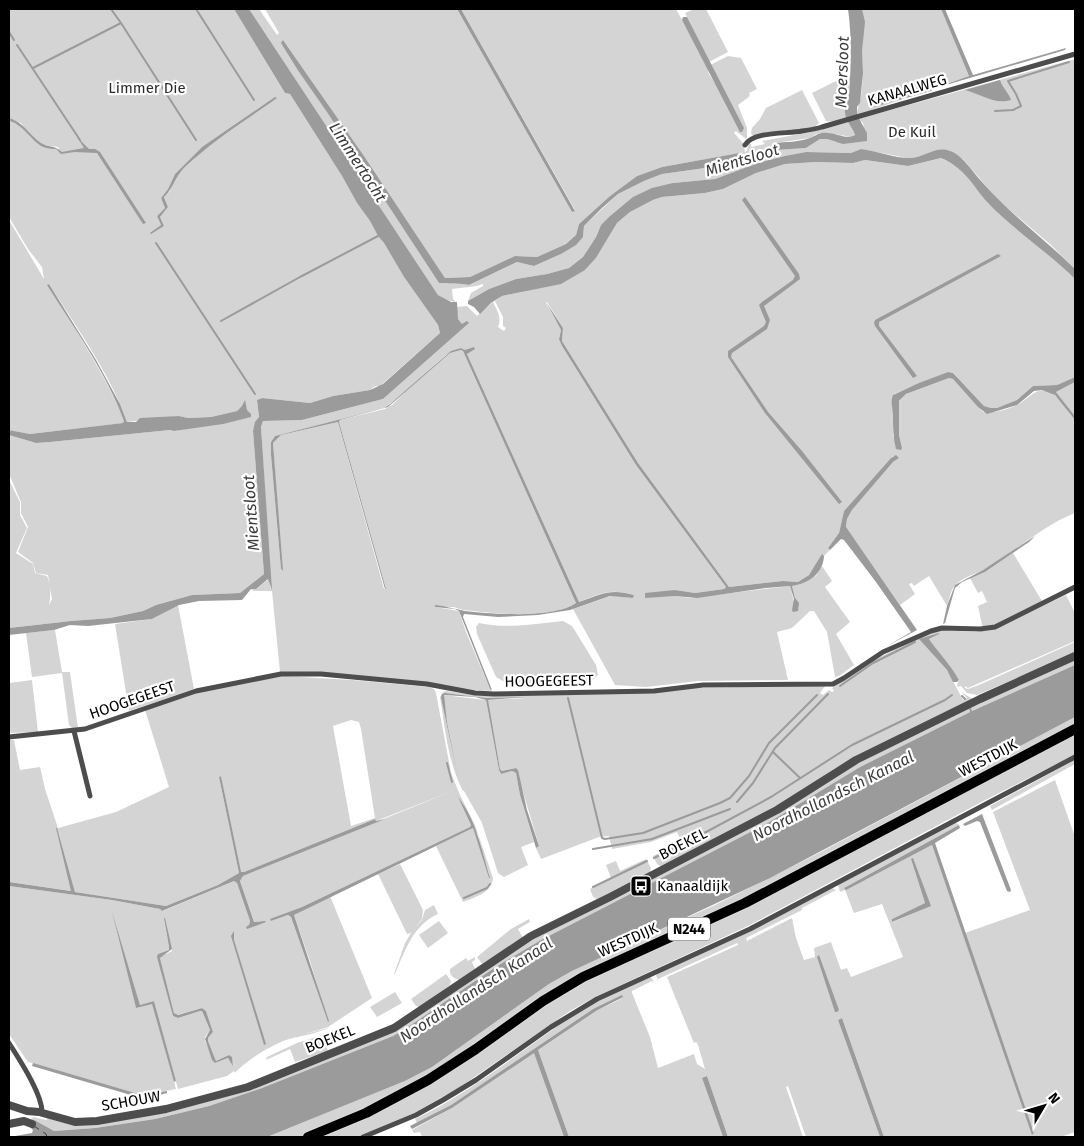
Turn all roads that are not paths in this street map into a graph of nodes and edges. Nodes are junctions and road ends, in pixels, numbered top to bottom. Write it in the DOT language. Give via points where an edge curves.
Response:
graph roads {
  1 [pos="1075,54"];
  2 [pos="745,145"];
  3 [pos="1075,587"];
  4 [pos="1075,656"];
  5 [pos="1075,729"];
  6 [pos="74,731"];
  7 [pos="9,737"];
  8 [pos="1075,757"];
  9 [pos="90,796"];
  10 [pos="9,1043"];
  11 [pos="222,1093"];
  12 [pos="9,1105"];
  13 [pos="42,1113"];
  14 [pos="9,1124"];
  15 [pos="32,1124"];
  16 [pos="308,1137"];
  17 [pos="363,1137"];
  1 -- 2 [label="street, KANAALWEG" via="845,121 802,132 767,134 751,139"];
  3 -- 6 [label="street, HOOGEGEEST" via="995,626 931,631 882,652 833,684 703,685 654,691 494,694 427,684 286,673 196,691"];
  4 -- 11 [label="street, BOEKEL" via="980,698 856,760 777,810 531,936 394,1028 248,1087"];
  5 -- 16 [label="main road, WESTDIJK / N244" via="745,903 583,977 428,1080 366,1113"];
  6 -- 7 [label="street, HOOGEGEEST"];
  6 -- 9 [label="street"];
  8 -- 17 [label="street" via="750,929 596,999 443,1100"];
  10 -- 13 [label="street" via="26,1071"];
  11 -- 13 [label="street, SCHOUW" via="166,1109 97,1121 75,1122"];
  12 -- 13 [label="street, SCHOUW"];
  14 -- 15 [label="street" via="24,1121"];
}
